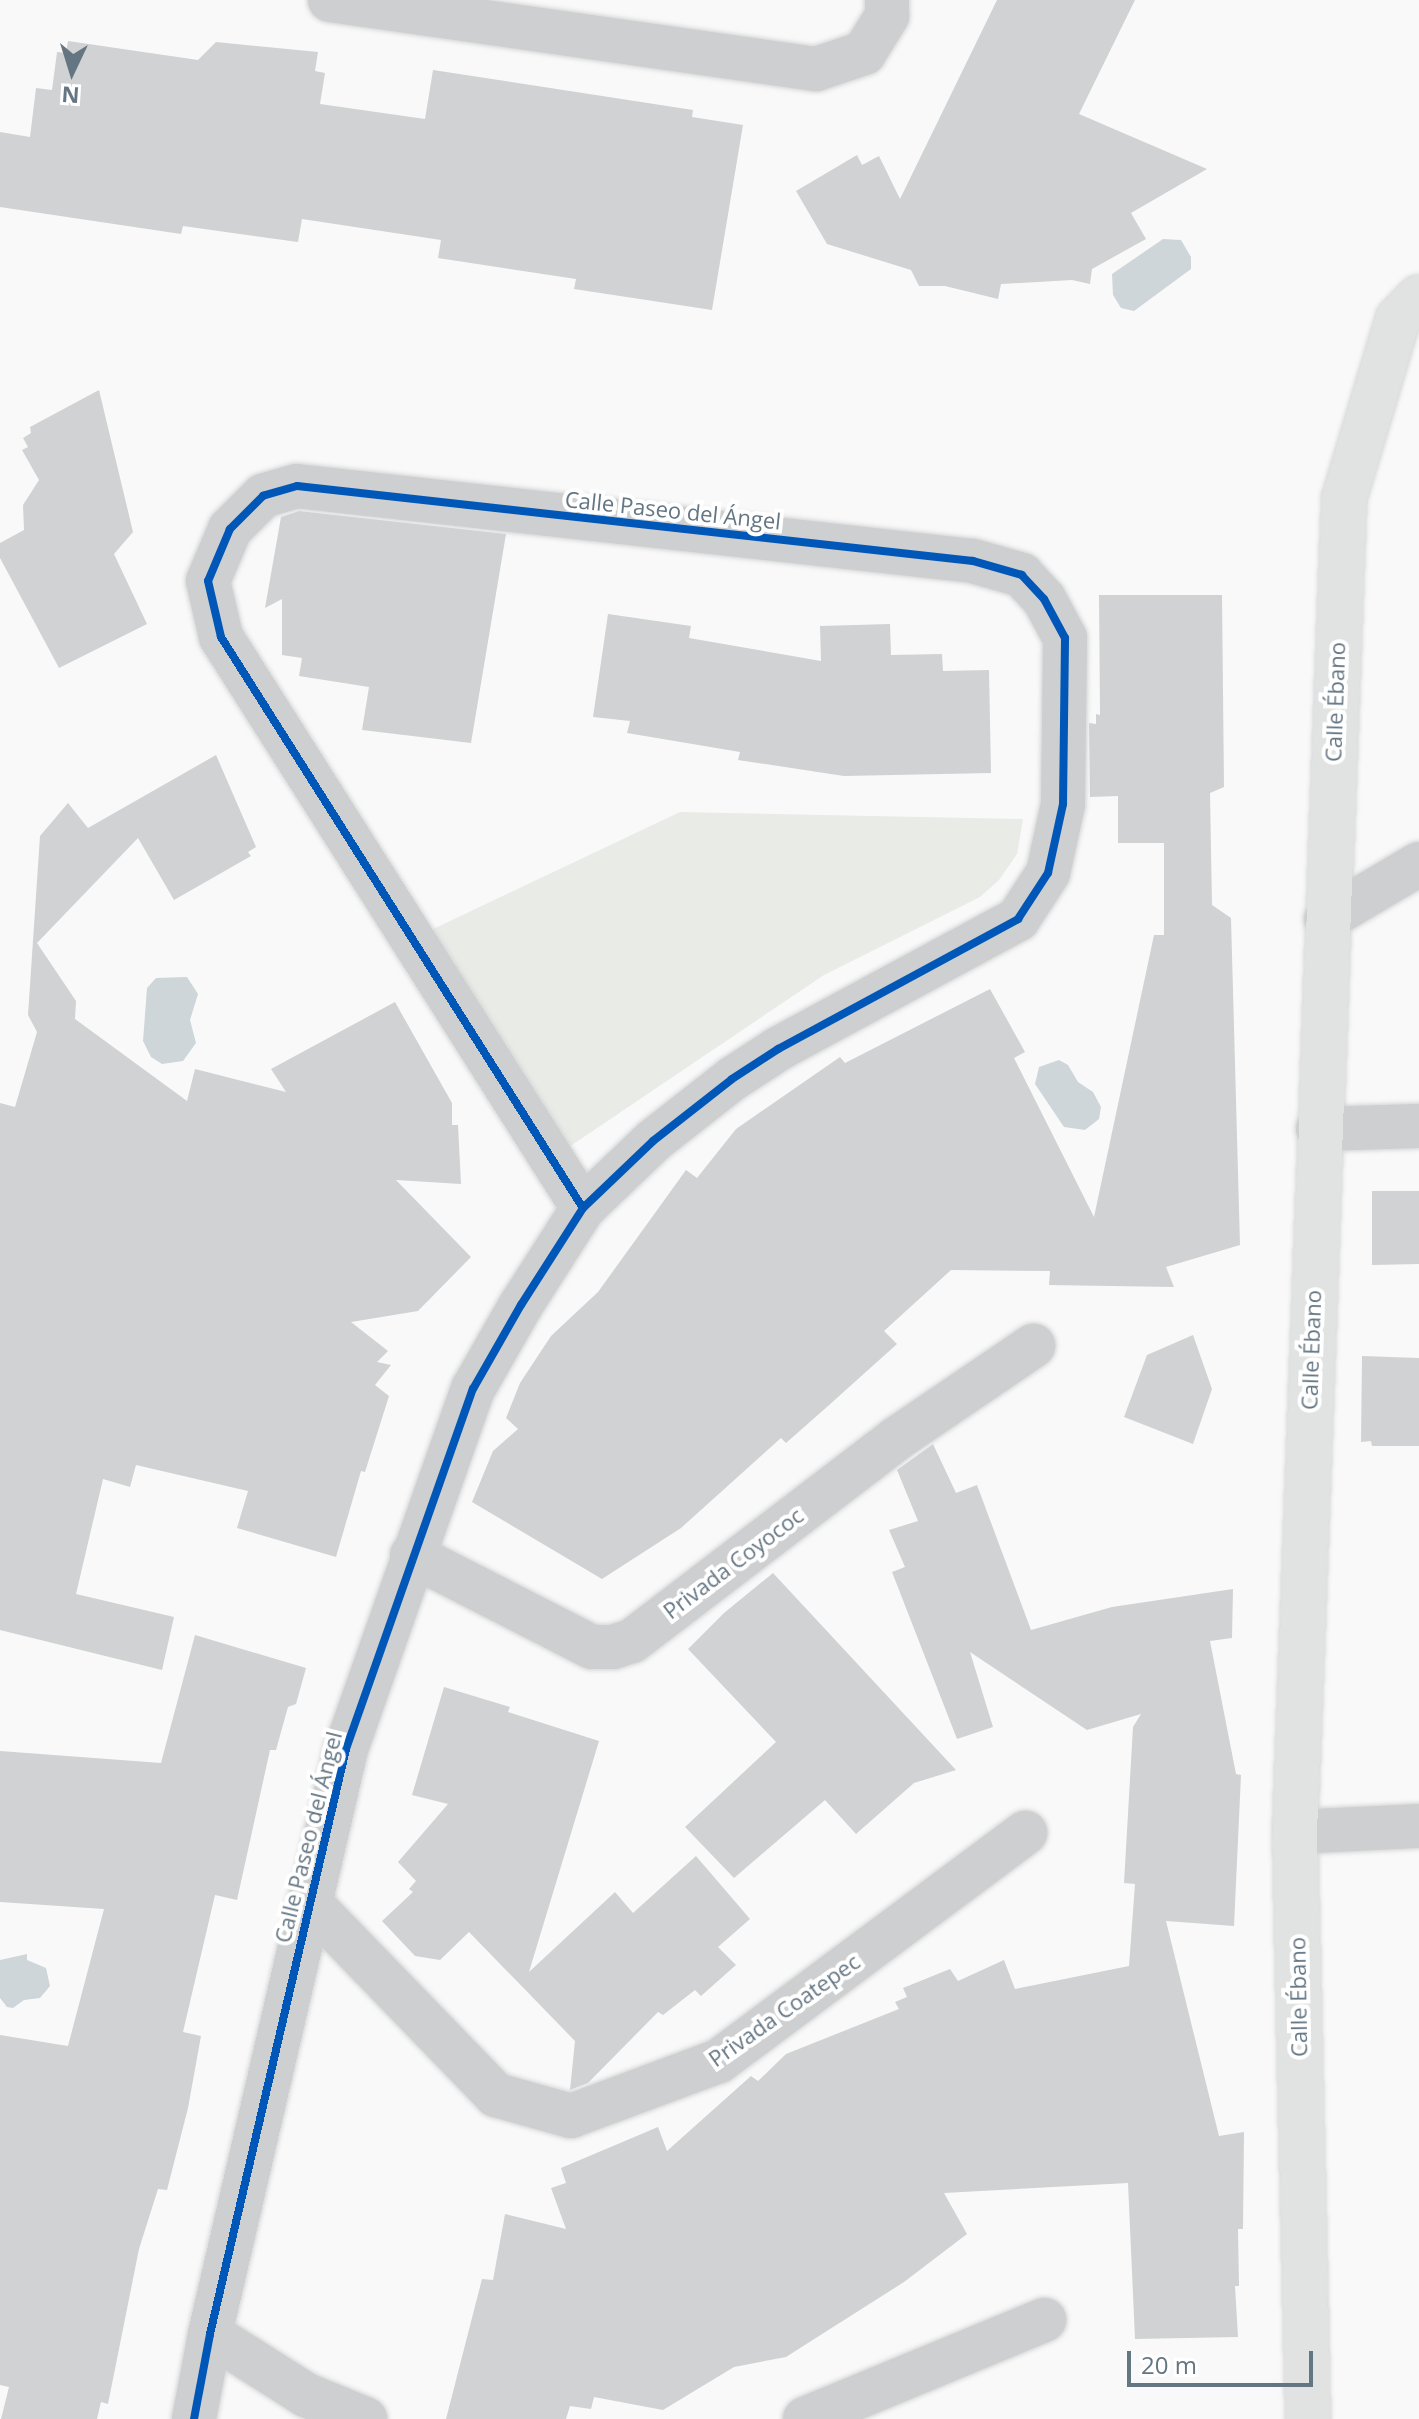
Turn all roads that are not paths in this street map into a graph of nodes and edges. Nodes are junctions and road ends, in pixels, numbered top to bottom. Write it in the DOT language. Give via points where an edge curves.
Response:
graph roads {
  1 [pos="330,0"];
  2 [pos="887,0"];
  3 [pos="1419,297"];
  4 [pos="1419,864"];
  5 [pos="1326,919"];
  6 [pos="1419,1126"];
  7 [pos="1318,1129"];
  8 [pos="583,1208"];
  9 [pos="1033,1346"];
  10 [pos="412,1555"];
  11 [pos="1419,1826"];
  12 [pos="1295,1832"];
  13 [pos="1025,1833"];
  14 [pos="309,1902"];
  15 [pos="1044,2320"];
  16 [pos="210,2334"];
  17 [pos="194,2419"];
  18 [pos="365,2419"];
  19 [pos="805,2419"];
  20 [pos="1308,2419"];
  1 -- 2 [label="street" via="816,69 864,53 887,16"];
  3 -- 5 [label="street, Calle Ébano" via="1398,319 1344,499"];
  4 -- 5 [label="street"];
  5 -- 7 [label="street, Calle Ébano"];
  6 -- 7 [label="street"];
  7 -- 12 [label="street, Calle Ébano"];
  8 -- 8 [label="street, Calle Paseo del Ángel" via="653,1141 743,1071 1018,919 1048,873 1063,804 1065,638 1044,599 1022,575 973,561 297,486 263,496 230,529 208,581 221,637"];
  8 -- 10 [label="street, Calle Paseo del Ángel" via="473,1389"];
  9 -- 10 [label="street, Privada Coyococ" via="896,1439 632,1641 592,1647"];
  10 -- 14 [label="street, Calle Paseo del Ángel" via="346,1749"];
  11 -- 12 [label="street"];
  12 -- 20 [label="street, Calle Ébano"];
  13 -- 14 [label="street, Privada Coatepec" via="719,2061 571,2116 496,2095"];
  14 -- 16 [label="street, Calle Paseo del Ángel"];
  15 -- 19 [label="street"];
  16 -- 17 [label="street, Calle Paseo del Ángel"];
  16 -- 18 [label="street" via="306,2395"];
}
